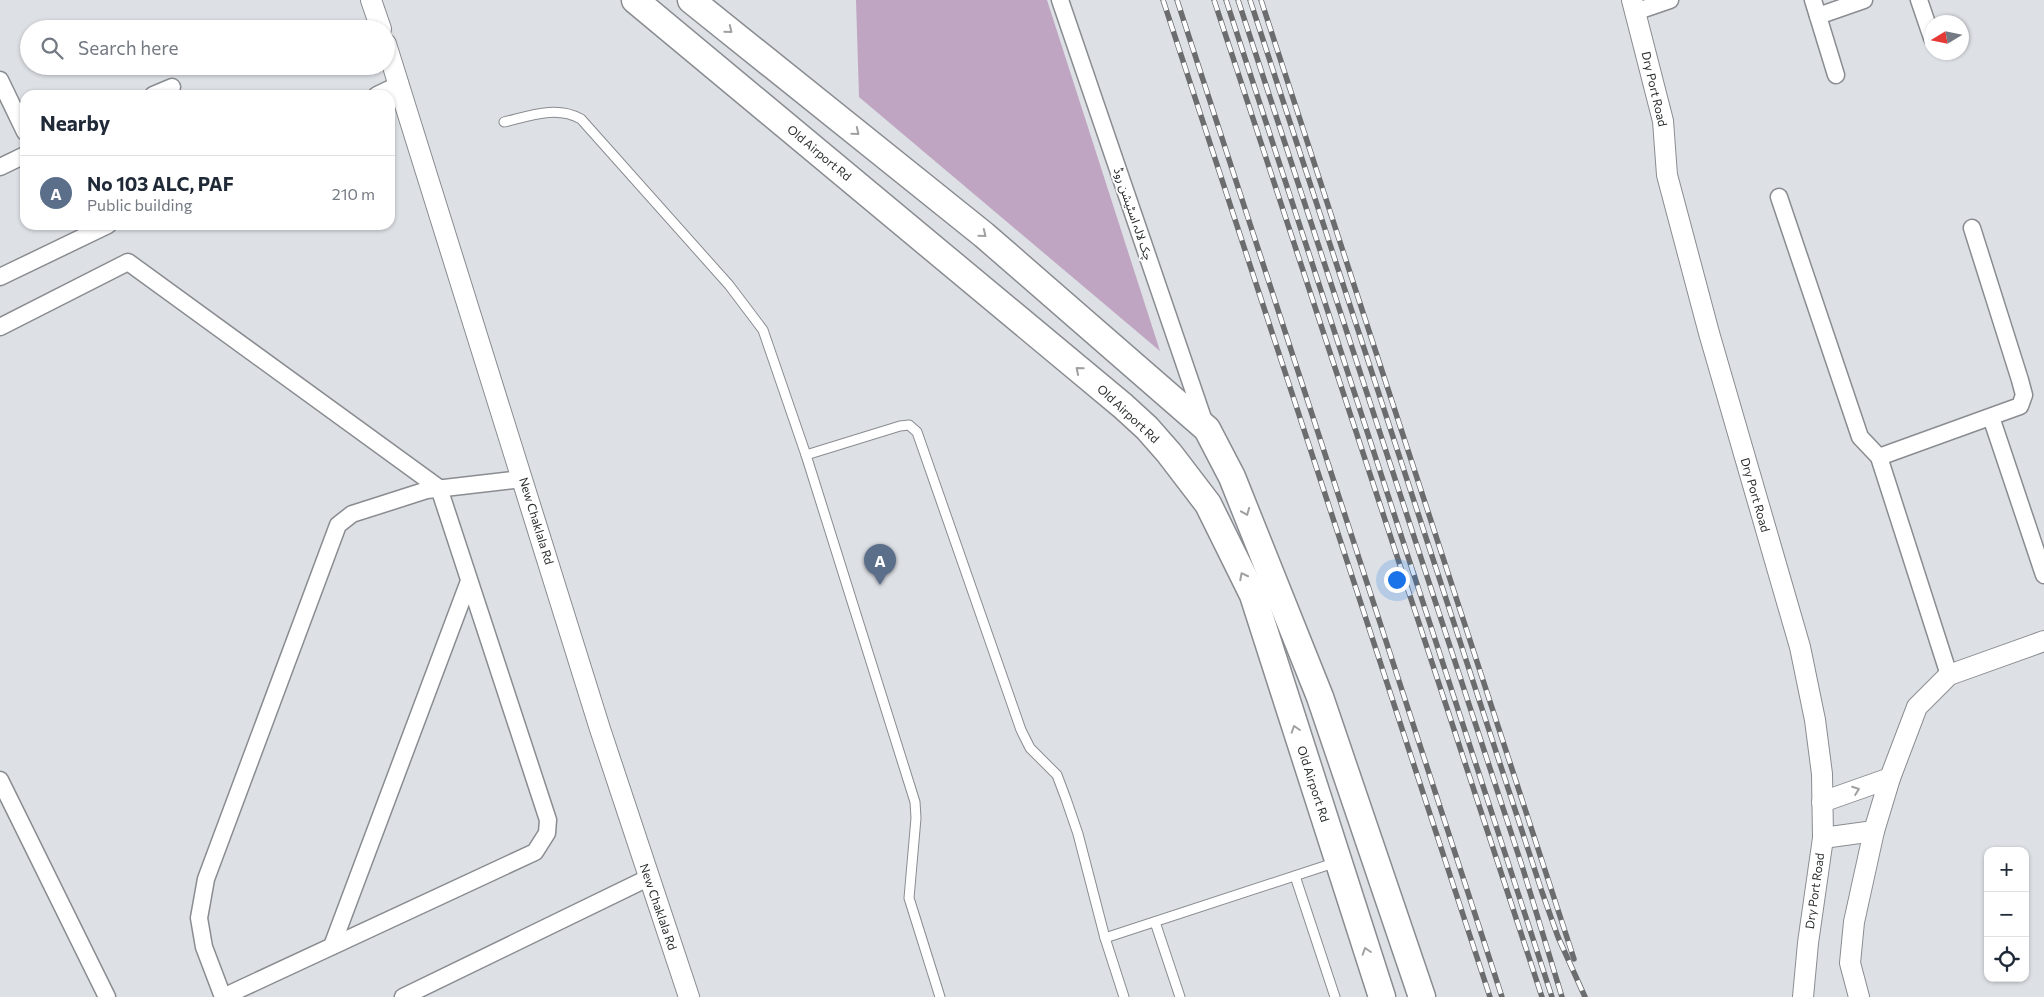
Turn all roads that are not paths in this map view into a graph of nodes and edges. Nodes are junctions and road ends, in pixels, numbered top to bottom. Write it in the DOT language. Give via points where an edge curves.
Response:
graph roads {
  1 [pos="372,0"];
  2 [pos="634,0"];
  3 [pos="691,0"];
  4 [pos="1060,0"];
  5 [pos="1670,0"];
  6 [pos="1813,0"];
  7 [pos="1864,0"];
  8 [pos="1919,0"];
  9 [pos="1634,6"];
  10 [pos="1924,15"];
  11 [pos="1818,16"];
  12 [pos="378,20"];
  13 [pos="395,70"];
  14 [pos="1836,75"];
  15 [pos="0,80"];
  16 [pos="400,84"];
  17 [pos="172,86"];
  18 [pos="164,90"];
  19 [pos="387,90"];
  20 [pos="20,122"];
  21 [pos="504,122"];
  22 [pos="20,157"];
  23 [pos="0,167"];
  24 [pos="1779,197"];
  25 [pos="1972,228"];
  26 [pos="98,230"];
  27 [pos="0,277"];
  28 [pos="0,327"];
  29 [pos="1159,385"];
  30 [pos="1123,406"];
  31 [pos="1991,417"];
  32 [pos="1207,429"];
  33 [pos="806,455"];
  34 [pos="1879,457"];
  35 [pos="1232,476"];
  36 [pos="522,479"];
  37 [pos="438,488"];
  38 [pos="1208,504"];
  39 [pos="2044,575"];
  40 [pos="469,581"];
  41 [pos="2044,641"];
  42 [pos="1949,675"];
  43 [pos="1890,778"];
  44 [pos="0,780"];
  45 [pos="1822,802"];
  46 [pos="1874,830"];
  47 [pos="1823,838"];
  48 [pos="1338,862"];
  49 [pos="1295,876"];
  50 [pos="648,878"];
  51 [pos="1155,922"];
  52 [pos="1105,938"];
  53 [pos="332,946"];
  54 [pos="107,997"];
  55 [pos="223,997"];
  56 [pos="403,997"];
  57 [pos="689,997"];
  58 [pos="940,997"];
  59 [pos="1124,997"];
  60 [pos="1180,997"];
  61 [pos="1336,997"];
  62 [pos="1382,997"];
  63 [pos="1422,997"];
  64 [pos="1802,997"];
  65 [pos="1858,997"];
  1 -- 12 [label="street"];
  30 -- 2 [label="main road, Old Airport Rd, one-way"];
  3 -- 29 [label="main road, one-way" via="984,234"];
  4 -- 32 [label="street, چک لالہ اسٹیشن روڈ"];
  5 -- 9 [label="street"];
  6 -- 11 [label="street"];
  7 -- 11 [label="street"];
  8 -- 10 [label="street"];
  9 -- 45 [label="street, Dry Port Road" via="1663,121 1669,185 1802,655 1815,720"];
  11 -- 14 [label="street"];
  13 -- 16 [label="street, New Chaklala Rd"];
  15 -- 20 [label="street"];
  16 -- 19 [label="street"];
  16 -- 36 [label="street, New Chaklala Rd"];
  17 -- 18 [label="street"];
  21 -- 33 [label="lane" via="563,111 580,119 729,285 763,330"];
  22 -- 23 [label="street"];
  24 -- 34 [label="street" via="1860,437"];
  25 -- 31 [label="street" via="2024,395 2020,406"];
  26 -- 27 [label="street"];
  28 -- 37 [label="street" via="128,262"];
  29 -- 30 [label="main road" via="1170,404 1169,417 1158,422"];
  29 -- 32 [label="main road"];
  30 -- 38 [label="main road, Old Airport Rd" via="1169,453"];
  31 -- 34 [label="street"];
  31 -- 39 [label="street"];
  32 -- 35 [label="main road"];
  33 -- 52 [label="lane" via="900,426 909,426 918,432 1021,730 1030,748 1056,775 1066,799"];
  33 -- 58 [label="lane" via="915,802 909,898"];
  34 -- 42 [label="street"];
  35 -- 38 [label="main road" via="1211,459 1201,459 1196,468"];
  35 -- 63 [label="main road, one-way" via="1320,697"];
  36 -- 37 [label="street"];
  36 -- 50 [label="street, New Chaklala Rd"];
  37 -- 40 [label="street"];
  37 -- 55 [label="street" via="352,514 338,525 206,879 198,918 204,947"];
  48 -- 38 [label="main road, Old Airport Rd, one-way" via="1253,595"];
  40 -- 53 [label="street"];
  40 -- 53 [label="street" via="548,820 547,833 535,852"];
  41 -- 42 [label="street"];
  42 -- 43 [label="street" via="1917,707"];
  45 -- 43 [label="street, one-way"];
  43 -- 46 [label="street"];
  44 -- 54 [label="street"];
  45 -- 47 [label="street, Dry Port Road"];
  46 -- 47 [label="street"];
  46 -- 65 [label="street" via="1854,922 1850,963"];
  47 -- 64 [label="street, Dry Port Road"];
  48 -- 49 [label="lane"];
  62 -- 48 [label="main road, Old Airport Rd, one-way"];
  49 -- 51 [label="lane"];
  49 -- 61 [label="lane"];
  50 -- 56 [label="street"];
  50 -- 57 [label="street, New Chaklala Rd"];
  51 -- 52 [label="lane"];
  51 -- 60 [label="lane"];
  52 -- 59 [label="lane"];
  53 -- 55 [label="street"];
}
